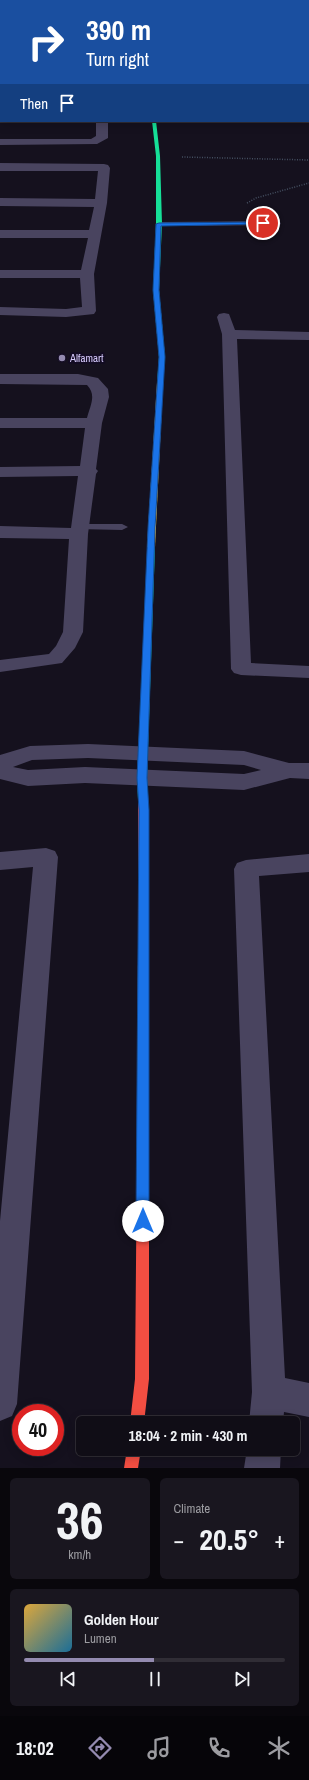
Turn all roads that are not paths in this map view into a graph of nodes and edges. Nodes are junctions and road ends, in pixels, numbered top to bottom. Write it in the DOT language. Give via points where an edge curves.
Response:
graph roads {
  1 [pos="301,0"];
  2 [pos="309,0"];
  3 [pos="102,122"];
  4 [pos="154,122"];
  5 [pos="0,142"];
  6 [pos="0,167"];
  7 [pos="0,202"];
  8 [pos="101,203"];
  9 [pos="277,223"];
  10 [pos="159,224"];
  11 [pos="0,234"];
  12 [pos="96,234"];
  13 [pos="0,274"];
  14 [pos="87,274"];
  15 [pos="0,311"];
  16 [pos="309,336"];
  17 [pos="0,379"];
  18 [pos="0,423"];
  19 [pos="94,423"];
  20 [pos="89,471"];
  21 [pos="0,472"];
  22 [pos="122,527"];
  23 [pos="80,531"];
  24 [pos="0,532"];
  25 [pos="0,666"];
  26 [pos="309,672"];
  27 [pos="143,752"];
  28 [pos="0,763"];
  29 [pos="0,771"];
  30 [pos="299,771"];
  31 [pos="142,778"];
  32 [pos="0,861"];
  33 [pos="309,863"];
  34 [pos="309,1400"];
  35 [pos="0,1404"];
  36 [pos="268,1407"];
  37 [pos="138,1416"];
  38 [pos="133,1456"];
  39 [pos="263,1456"];
  40 [pos="131,1468"];
  41 [pos="262,1468"];
  1 -- 2 [label="street"];
  3 -- 5 [label="street" via="102,138 93,142"];
  4 -- 10 [label="street" via="158,156"];
  6 -- 8 [label="street" via="104,168"];
  7 -- 8 [label="street"];
  8 -- 12 [label="street"];
  9 -- 10 [label="lane"];
  10 -- 27 [label="street" via="156,290 162,357"];
  11 -- 12 [label="street"];
  12 -- 14 [label="street"];
  13 -- 14 [label="street"];
  14 -- 15 [label="street" via="89,311"];
  16 -- 26 [label="street" via="227,326 241,670"];
  17 -- 19 [label="street" via="92,381 100,390 101,396"];
  18 -- 19 [label="street"];
  19 -- 20 [label="street"];
  20 -- 21 [label="street"];
  20 -- 23 [label="street"];
  22 -- 23 [label="lane"];
  23 -- 24 [label="street"];
  23 -- 25 [label="street" via="72,632 65,648 55,659"];
  27 -- 28 [label="street" via="88,750 30,753"];
  27 -- 30 [label="street" via="244,758"];
  27 -- 31 [label="street"];
  29 -- 31 [label="street" via="28,778 85,775"];
  30 -- 31 [label="street" via="244,782"];
  31 -- 37 [label="street" via="142,1379"];
  32 -- 35 [label="street" via="46,857"];
  33 -- 36 [label="street" via="246,869"];
  34 -- 36 [label="street"];
  38 -- 40 [label="street"];
  39 -- 41 [label="street"];
}
